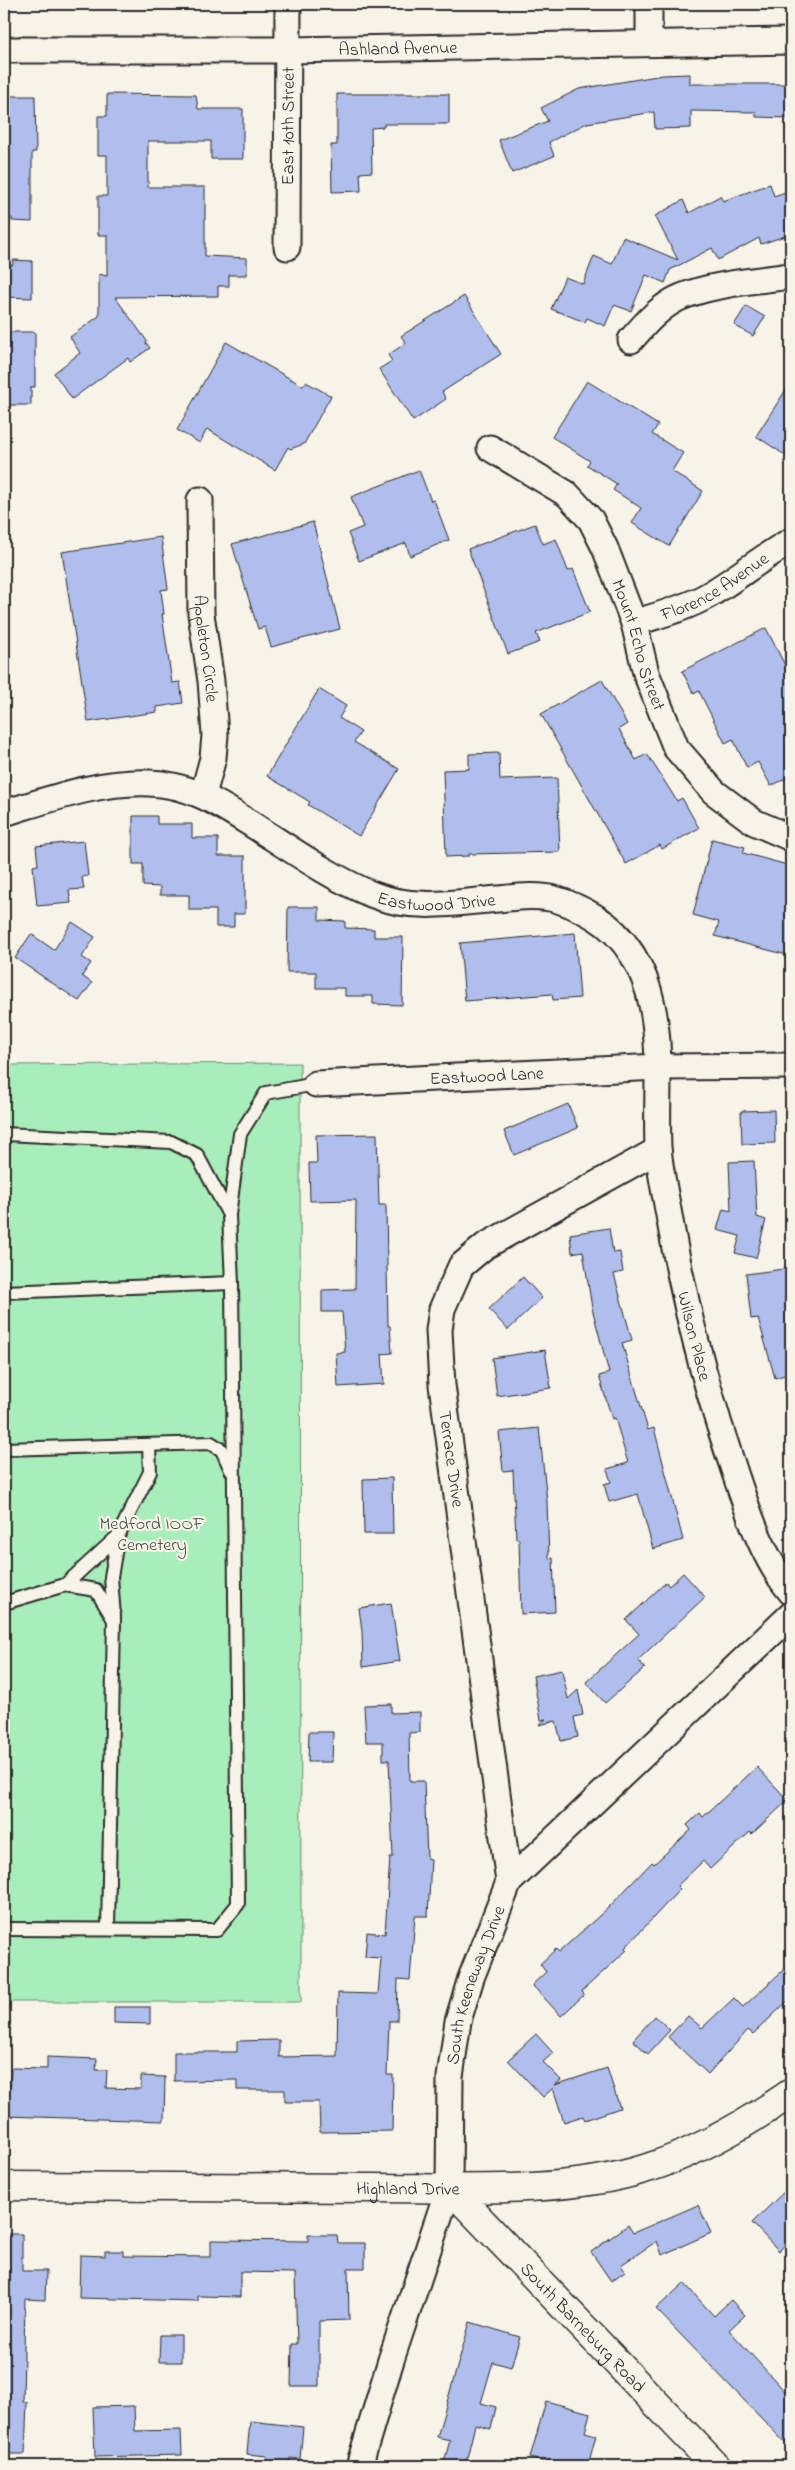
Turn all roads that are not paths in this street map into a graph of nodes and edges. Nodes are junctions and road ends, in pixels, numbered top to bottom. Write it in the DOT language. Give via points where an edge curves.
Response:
graph roads {
  1 [pos="288,4"];
  2 [pos="649,4"];
  3 [pos="791,41"];
  4 [pos="650,42"];
  5 [pos="4,50"];
  6 [pos="288,50"];
  7 [pos="287,247"];
  8 [pos="791,276"];
  9 [pos="632,340"];
  10 [pos="490,448"];
  11 [pos="200,500"];
  12 [pos="791,541"];
  13 [pos="634,623"];
  14 [pos="203,794"];
  15 [pos="4,813"];
  16 [pos="791,838"];
  17 [pos="791,1066"];
  18 [pos="658,1067"];
  19 [pos="316,1084"];
  20 [pos="4,1134"];
  21 [pos="658,1150"];
  22 [pos="229,1215"];
  23 [pos="232,1283"];
  24 [pos="4,1292"];
  25 [pos="148,1444"];
  26 [pos="4,1449"];
  27 [pos="233,1476"];
  28 [pos="118,1536"];
  29 [pos="66,1585"];
  30 [pos="791,1592"];
  31 [pos="4,1603"];
  32 [pos="791,1615"];
  33 [pos="114,1620"];
  34 [pos="509,1882"];
  35 [pos="4,1929"];
  36 [pos="108,1929"];
  37 [pos="791,2093"];
  38 [pos="4,2186"];
  39 [pos="449,2188"];
  40 [pos="359,2466"];
  41 [pos="716,2466"];
  1 -- 6 [label="street, East 10th Street"];
  2 -- 4 [label="street"];
  3 -- 4 [label="street, Ashland Avenue"];
  4 -- 6 [label="street, Ashland Avenue"];
  5 -- 6 [label="street, Ashland Avenue"];
  6 -- 7 [label="street, East 10th Street"];
  8 -- 9 [label="street" via="694,292 674,300 652,316"];
  10 -- 13 [label="street, Mount Echo Street" via="567,494 591,520"];
  11 -- 14 [label="street, Appleton Circle" via="201,614 215,735 213,758"];
  12 -- 13 [label="street, Florence Avenue" via="706,596"];
  13 -- 16 [label="street, Mount Echo Street" via="646,673 676,748 714,792 754,822"];
  14 -- 15 [label="street, Eastwood Drive" via="150,783 125,784 78,791"];
  14 -- 18 [label="street, Eastwood Drive" via="339,878 372,894 405,904 431,906 526,896 556,899 600,920 633,954 644,977 653,1007"];
  17 -- 18 [label="street"];
  18 -- 19 [label="street, Eastwood Lane"];
  18 -- 21 [label="street, Wilson Place"];
  19 -- 22 [label="lane" via="266,1093 240,1134"];
  20 -- 22 [label="lane" via="171,1142 197,1155"];
  21 -- 30 [label="street, Wilson Place" via="696,1347 718,1423 762,1542"];
  21 -- 34 [label="street, Terrace Drive" via="485,1246 461,1266 442,1309 439,1330 442,1385"];
  22 -- 23 [label="lane"];
  23 -- 24 [label="lane"];
  23 -- 27 [label="lane"];
  25 -- 26 [label="lane"];
  25 -- 27 [label="lane" via="211,1443 222,1450"];
  25 -- 28 [label="lane" via="150,1472"];
  27 -- 36 [label="lane" via="238,1904 217,1930"];
  28 -- 29 [label="lane"];
  28 -- 33 [label="lane" via="111,1577"];
  29 -- 31 [label="lane"];
  29 -- 33 [label="lane" via="96,1590"];
  32 -- 34 [label="street, South Keeneway Drive"];
  33 -- 36 [label="lane"];
  34 -- 39 [label="street, South Keeneway Drive" via="471,1978 458,2021 450,2077"];
  35 -- 36 [label="lane"];
  37 -- 39 [label="main road, Highland Drive" via="710,2142 644,2170 556,2184"];
  38 -- 39 [label="main road, Highland Drive"];
  39 -- 40 [label="street, South Keeneway Drive"];
  39 -- 41 [label="main road, South Barneburg Road"];
}
